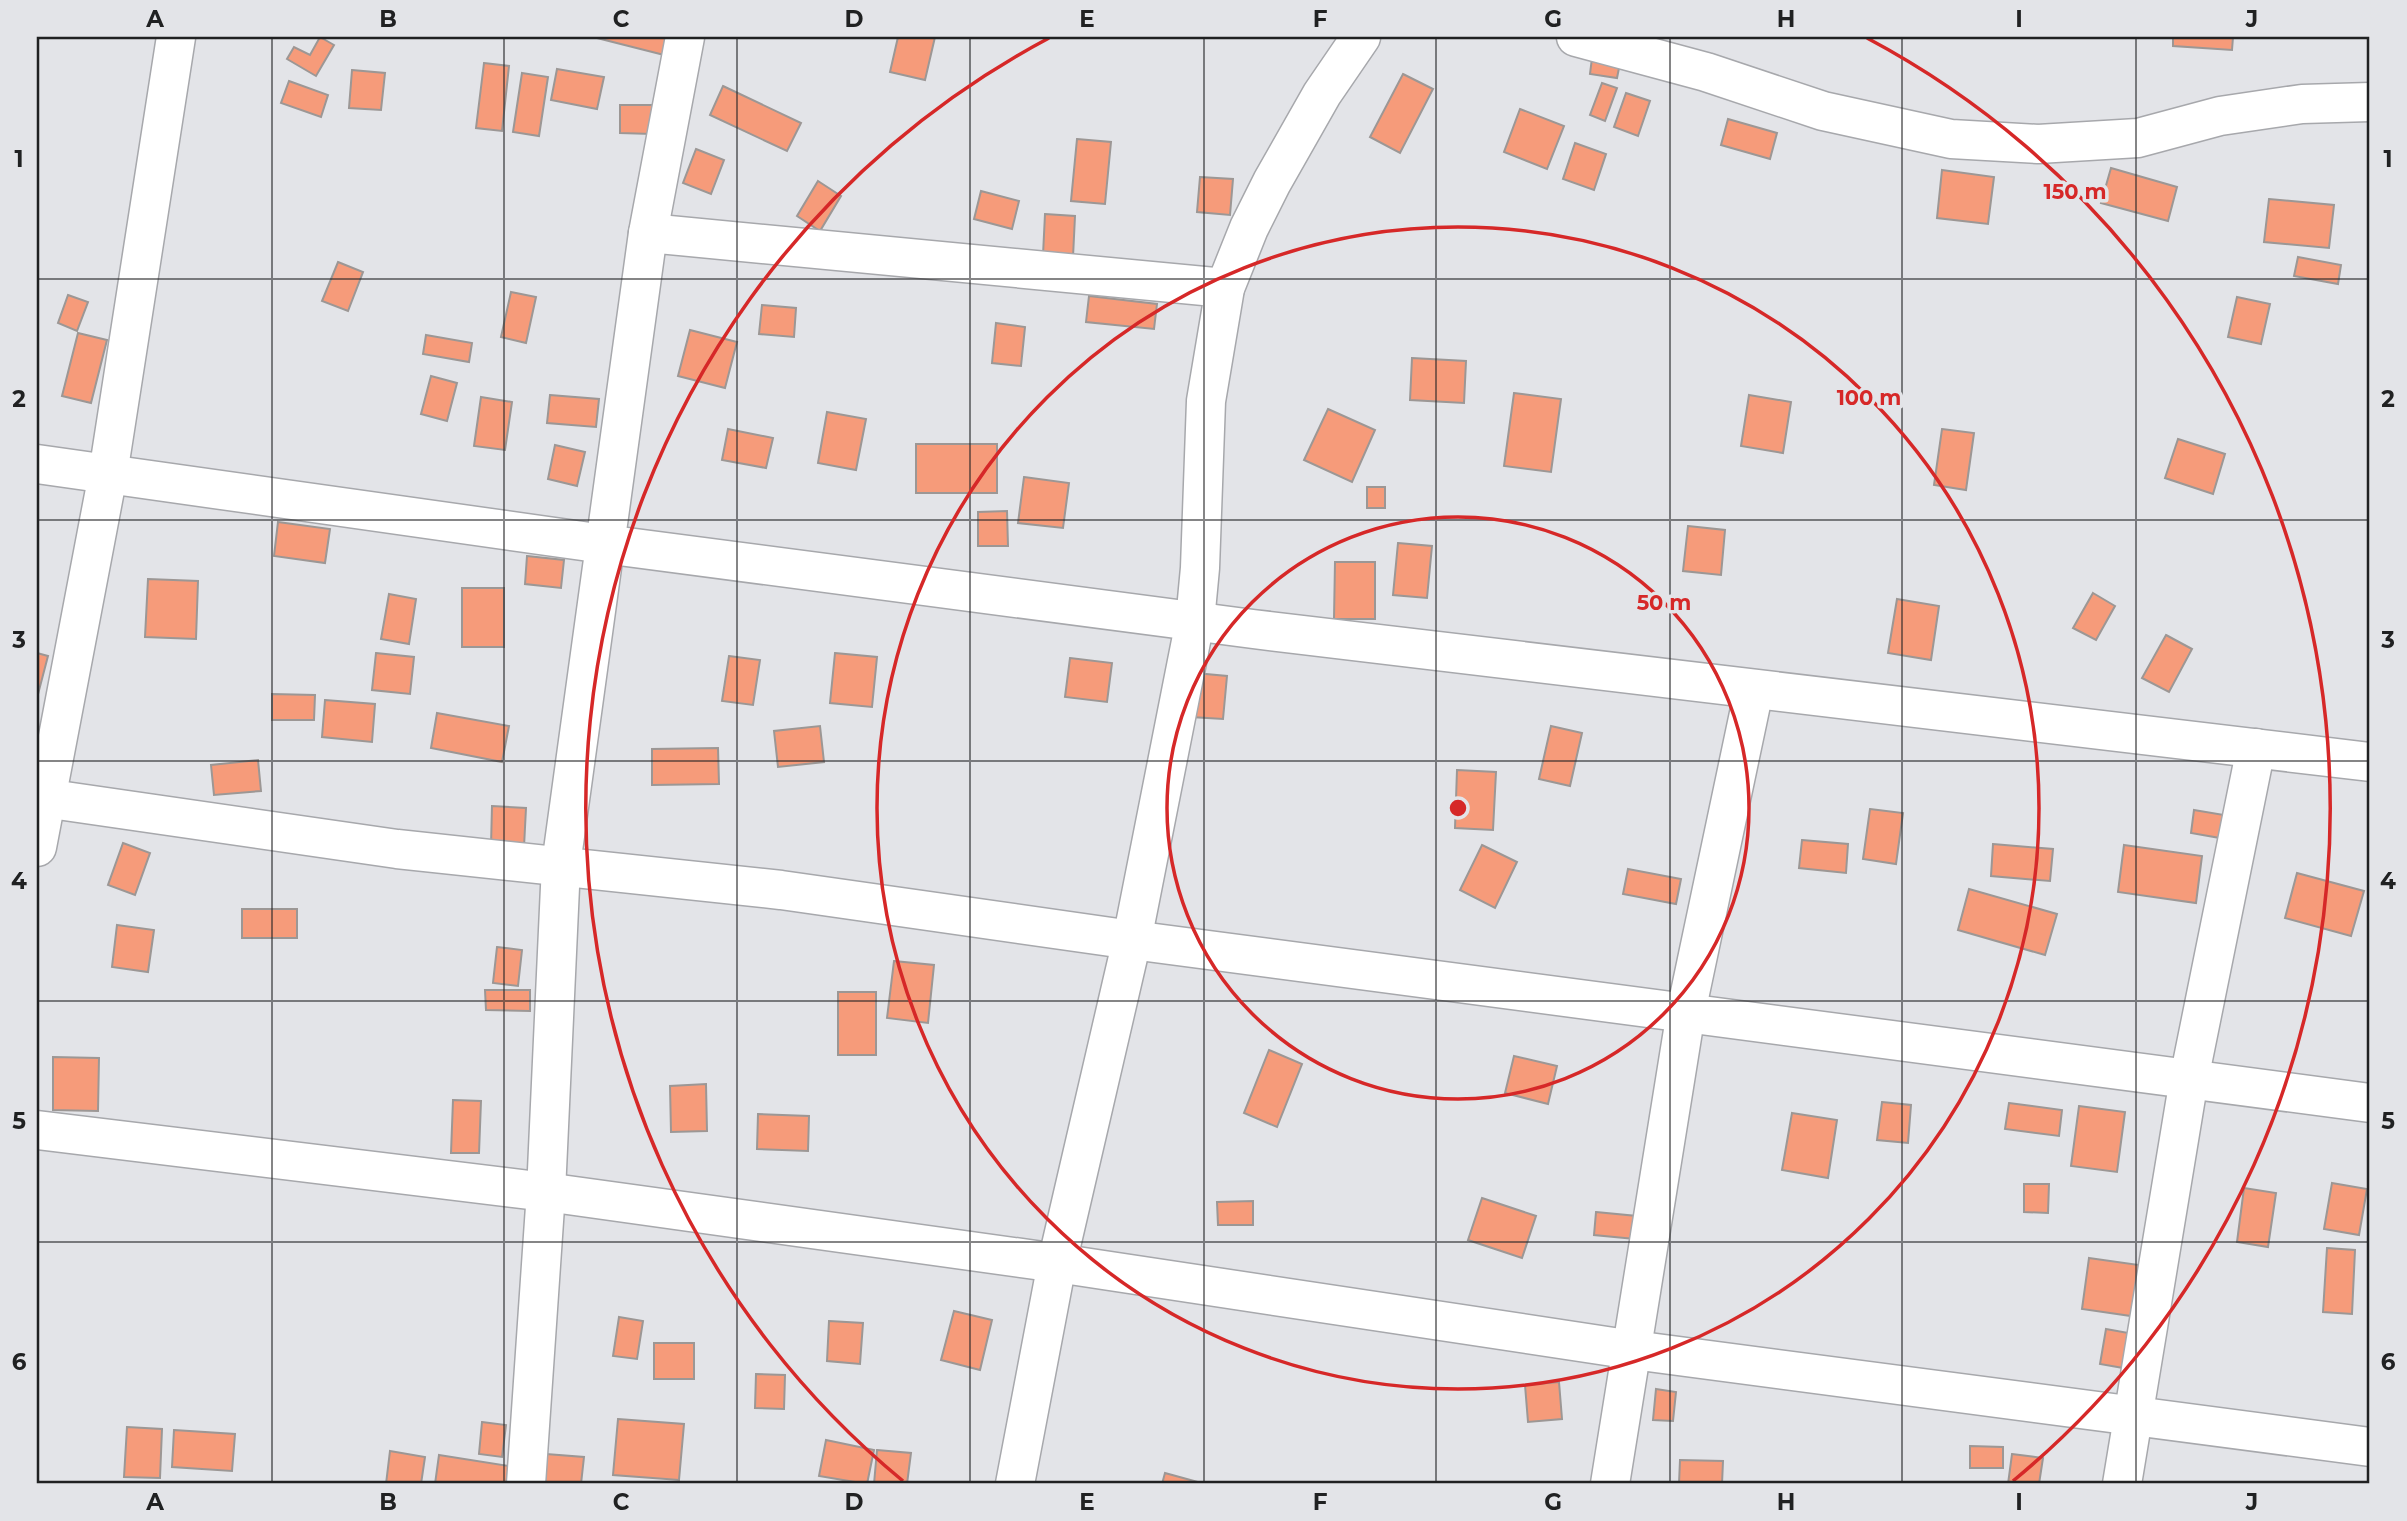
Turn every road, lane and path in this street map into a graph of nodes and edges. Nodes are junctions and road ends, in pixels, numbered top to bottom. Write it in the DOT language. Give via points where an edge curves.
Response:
graph roads {
  1 [pos="176,37"];
  2 [pos="685,37"];
  3 [pos="1361,37"];
  4 [pos="1576,37"];
  5 [pos="2370,102"];
  6 [pos="648,233"];
  7 [pos="1225,288"];
  8 [pos="37,464"];
  9 [pos="108,474"];
  10 [pos="604,544"];
  11 [pos="1195,621"];
  12 [pos="1754,690"];
  13 [pos="2256,748"];
  14 [pos="2370,762"];
  15 [pos="41,798"];
  16 [pos="37,846"];
  17 [pos="561,865"];
  18 [pos="1132,940"];
  19 [pos="1686,1012"];
  20 [pos="2189,1079"];
  21 [pos="2370,1102"];
  22 [pos="37,1130"];
  23 [pos="546,1192"];
  24 [pos="1056,1263"];
  25 [pos="1633,1350"];
  26 [pos="2133,1417"];
  27 [pos="2370,1447"];
  28 [pos="526,1484"];
  29 [pos="1015,1484"];
  30 [pos="1610,1484"];
  31 [pos="2122,1484"];
  1 -- 9 [label="street"];
  2 -- 6 [label="street"];
  3 -- 7 [label="street" via="1272,182"];
  4 -- 5 [label="street" via="1706,72 1823,111 1951,139 2038,144 2138,138 2220,116 2302,104"];
  6 -- 7 [label="street"];
  6 -- 10 [label="street"];
  7 -- 11 [label="street" via="1206,401"];
  8 -- 9 [label="street"];
  9 -- 10 [label="street"];
  9 -- 15 [label="street"];
  10 -- 11 [label="street"];
  10 -- 17 [label="street"];
  11 -- 12 [label="street"];
  11 -- 18 [label="street"];
  12 -- 13 [label="street"];
  12 -- 19 [label="street"];
  13 -- 14 [label="street"];
  13 -- 20 [label="street"];
  15 -- 16 [label="street"];
  15 -- 17 [label="street" via="397,849"];
  17 -- 18 [label="street" via="794,891"];
  17 -- 23 [label="street"];
  18 -- 19 [label="street"];
  18 -- 24 [label="street"];
  19 -- 20 [label="street"];
  19 -- 25 [label="street"];
  20 -- 21 [label="street"];
  20 -- 26 [label="street"];
  22 -- 23 [label="street"];
  23 -- 24 [label="street"];
  23 -- 28 [label="street"];
  24 -- 25 [label="street"];
  24 -- 29 [label="street"];
  25 -- 26 [label="street"];
  25 -- 30 [label="street"];
  26 -- 27 [label="street"];
  26 -- 31 [label="street"];
}
